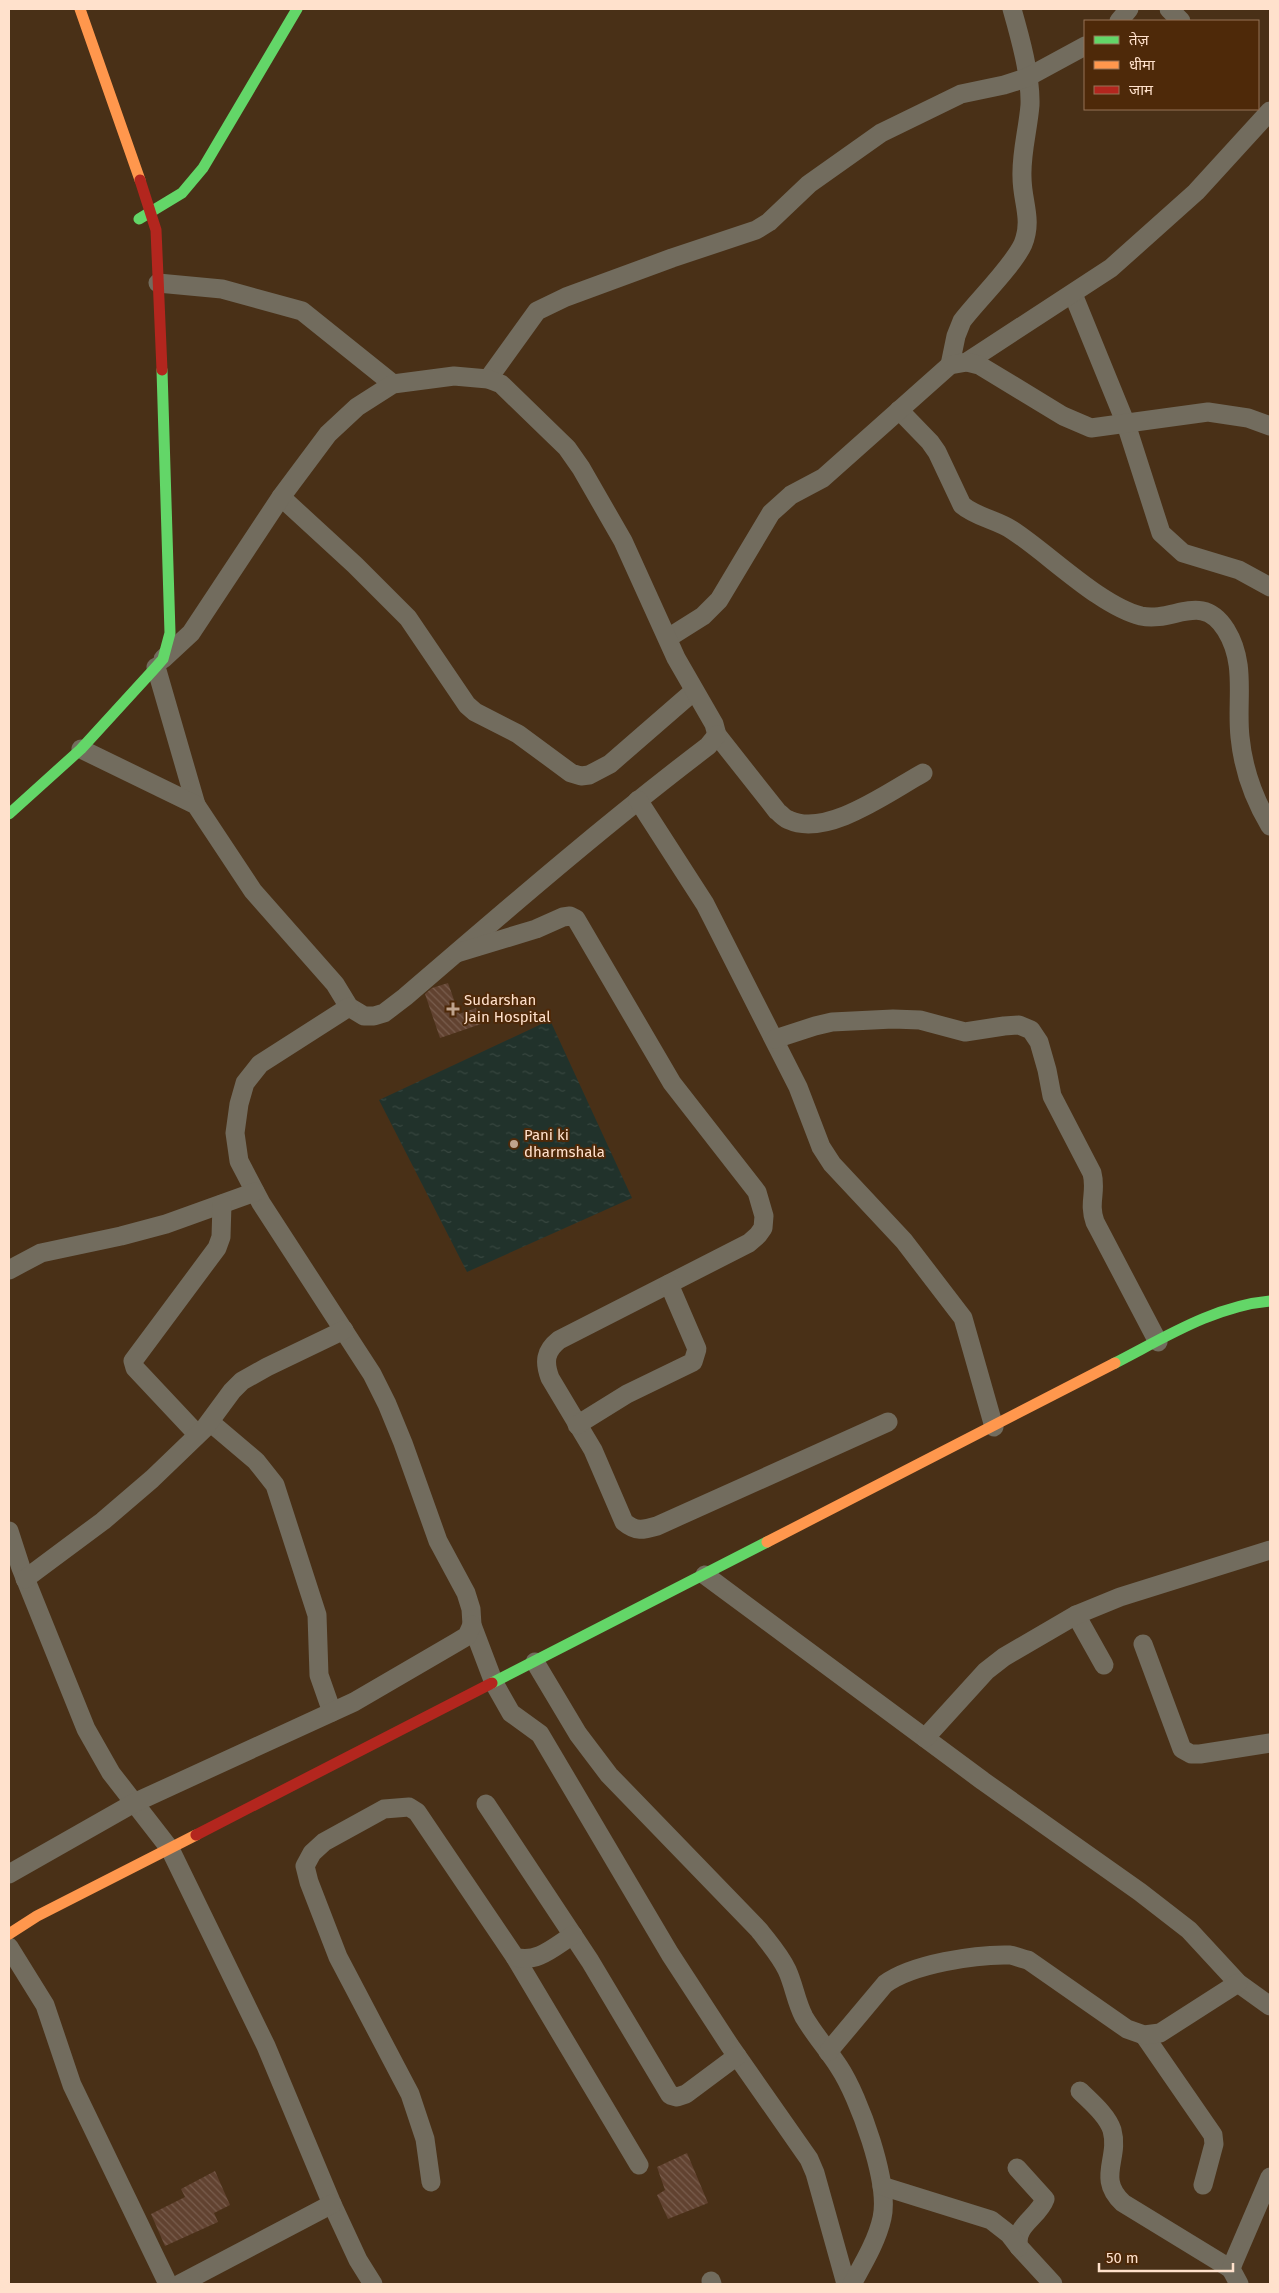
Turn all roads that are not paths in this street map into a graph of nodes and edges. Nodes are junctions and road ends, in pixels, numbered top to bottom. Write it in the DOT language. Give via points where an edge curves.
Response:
graph roads {
  1 [pos="80,9"];
  2 [pos="297,9"];
  3 [pos="1012,9"];
  4 [pos="1129,9"];
  5 [pos="1170,9"];
  6 [pos="1120,20"];
  7 [pos="1180,20"];
  8 [pos="1084,47"];
  9 [pos="1026,78"];
  10 [pos="1265,115"];
  11 [pos="159,194"];
  12 [pos="148,200"];
  13 [pos="152,213"];
  14 [pos="158,283"];
  15 [pos="1073,294"];
  16 [pos="958,363"];
  17 [pos="488,379"];
  18 [pos="394,384"];
  19 [pos="899,410"];
  20 [pos="1126,424"];
  21 [pos="1270,426"];
  22 [pos="281,497"];
  23 [pos="1270,587"];
  24 [pos="668,638"];
  25 [pos="156,661"];
  26 [pos="694,691"];
  27 [pos="717,735"];
  28 [pos="81,748"];
  29 [pos="923,772"];
  30 [pos="638,800"];
  31 [pos="196,805"];
  32 [pos="9,814"];
  33 [pos="1270,826"];
  34 [pos="457,953"];
  35 [pos="349,1007"];
  36 [pos="775,1040"];
  37 [pos="255,1192"];
  38 [pos="222,1204"];
  39 [pos="9,1270"];
  40 [pos="669,1284"];
  41 [pos="1270,1301"];
  42 [pos="344,1330"];
  43 [pos="1158,1342"];
  44 [pos="888,1422"];
  45 [pos="578,1425"];
  46 [pos="994,1427"];
  47 [pos="204,1428"];
  48 [pos="9,1531"];
  49 [pos="1270,1550"];
  50 [pos="704,1576"];
  51 [pos="25,1579"];
  52 [pos="1076,1616"];
  53 [pos="472,1624"];
  54 [pos="1143,1644"];
  55 [pos="536,1662"];
  56 [pos="1104,1665"];
  57 [pos="494,1683"];
  58 [pos="332,1712"];
  59 [pos="925,1738"];
  60 [pos="1270,1743"];
  61 [pos="134,1803"];
  62 [pos="486,1804"];
  63 [pos="170,1849"];
  64 [pos="9,1874"];
  65 [pos="9,1934"];
  66 [pos="572,1935"];
  67 [pos="9,1947"];
  68 [pos="515,1957"];
  69 [pos="1238,1983"];
  70 [pos="1270,2006"];
  71 [pos="1144,2035"];
  72 [pos="828,2052"];
  73 [pos="737,2056"];
  74 [pos="1080,2091"];
  75 [pos="639,2165"];
  76 [pos="1017,2168"];
  77 [pos="1270,2177"];
  78 [pos="432,2182"];
  79 [pos="1203,2185"];
  80 [pos="882,2186"];
  81 [pos="332,2204"];
  82 [pos="1019,2247"];
  83 [pos="1235,2277"];
  84 [pos="168,2284"];
  85 [pos="180,2284"];
  86 [pos="373,2284"];
  87 [pos="846,2284"];
  88 [pos="852,2284"];
  89 [pos="1053,2284"];
  1 -- 12 [label="main road"];
  2 -- 13 [label="main road" via="203,168 182,193"];
  3 -- 9 [label="street" via="1022,44"];
  4 -- 6 [label="street"];
  5 -- 7 [label="street"];
  8 -- 9 [label="street"];
  9 -- 16 [label="street" via="1030,103 1022,180 1028,229 1022,246 962,321"];
  9 -- 17 [label="street" via="961,94 880,133 809,184 756,230 566,297 537,311"];
  10 -- 15 [label="street" via="1196,192 1111,268"];
  11 -- 12 [label="main road"];
  12 -- 13 [label="main road"];
  12 -- 13 [label="main road" via="135,207 140,223"];
  13 -- 14 [label="main road" via="156,230"];
  14 -- 18 [label="street" via="222,289 302,311"];
  14 -- 25 [label="main road" via="170,633"];
  15 -- 16 [label="street"];
  15 -- 20 [label="street"];
  16 -- 19 [label="street"];
  16 -- 20 [label="street" via="979,365 1090,428"];
  17 -- 18 [label="street" via="454,376"];
  17 -- 24 [label="street" via="501,384 568,448 623,541"];
  18 -- 22 [label="street" via="357,407 328,434"];
  19 -- 24 [label="street" via="823,478 781,502 771,513 720,600 703,616"];
  19 -- 33 [label="street" via="930,442 962,505 969,511 1014,532 1106,599 1128,611 1157,617 1187,610 1217,616 1238,656 1240,736 1246,769"];
  20 -- 21 [label="street" via="1208,412 1248,418"];
  20 -- 23 [label="street" via="1161,533 1183,553 1239,570"];
  22 -- 25 [label="street" via="191,633"];
  22 -- 26 [label="street" via="408,618 474,712 518,734 571,773 590,775 610,764"];
  24 -- 26 [label="street"];
  25 -- 28 [label="main road" via="136,689"];
  25 -- 31 [label="street"];
  26 -- 27 [label="street"];
  27 -- 29 [label="street" via="777,810 788,820 802,824 842,817"];
  27 -- 30 [label="street" via="708,746"];
  28 -- 31 [label="street"];
  28 -- 32 [label="main road"];
  30 -- 34 [label="street"];
  30 -- 36 [label="street" via="705,904"];
  31 -- 35 [label="street" via="253,890 335,984"];
  34 -- 35 [label="street" via="384,1013 364,1016"];
  34 -- 40 [label="street" via="536,929 563,916 576,919 672,1083 757,1192 764,1216 763,1228 758,1235 749,1243"];
  35 -- 37 [label="street" via="260,1064 245,1083 235,1133 239,1160"];
  36 -- 43 [label="street" via="832,1022 893,1019 920,1020 965,1032 1019,1025 1031,1030 1039,1042 1052,1096 1092,1174 1091,1210 1095,1222"];
  36 -- 46 [label="street" via="798,1087 821,1147 832,1164 904,1241 963,1318"];
  37 -- 38 [label="street"];
  37 -- 42 [label="street"];
  38 -- 39 [label="street" via="121,1236 41,1253"];
  38 -- 47 [label="street" via="221,1237 217,1248 133,1360 136,1368"];
  40 -- 45 [label="street" via="696,1349 693,1362 627,1394"];
  40 -- 45 [label="street" via="551,1346 546,1367"];
  41 -- 43 [label="main road" via="1227,1309"];
  42 -- 47 [label="street" via="242,1381"];
  42 -- 53 [label="street" via="387,1404 428,1517 466,1594"];
  43 -- 46 [label="main road"];
  44 -- 45 [label="street" via="642,1531 632,1529 624,1522 606,1476"];
  46 -- 50 [label="main road"];
  47 -- 51 [label="street" via="152,1480"];
  47 -- 58 [label="street" via="256,1461 275,1485 317,1615 319,1675"];
  48 -- 51 [label="street"];
  49 -- 52 [label="street" via="1120,1597"];
  50 -- 55 [label="main road"];
  50 -- 59 [label="street"];
  51 -- 61 [label="street" via="86,1729 111,1774"];
  52 -- 56 [label="street"];
  52 -- 59 [label="street" via="1004,1657"];
  53 -- 57 [label="street"];
  53 -- 58 [label="street" via="466,1636 457,1642"];
  54 -- 60 [label="street" via="1182,1749 1200,1754"];
  55 -- 57 [label="main road"];
  55 -- 72 [label="street" via="578,1734 608,1775 777,1952 803,2015"];
  57 -- 63 [label="main road"];
  57 -- 73 [label="street" via="510,1713 540,1734 670,1954"];
  58 -- 61 [label="street"];
  59 -- 69 [label="street" via="1189,1930"];
  61 -- 63 [label="street"];
  61 -- 64 [label="street"];
  62 -- 66 [label="street"];
  63 -- 65 [label="main road"];
  63 -- 81 [label="street" via="266,2046"];
  66 -- 68 [label="street" via="536,1959"];
  66 -- 73 [label="street" via="670,2095 686,2094"];
  67 -- 84 [label="street" via="45,2005 72,2085"];
  68 -- 75 [label="street"];
  68 -- 78 [label="street" via="417,1812 409,1807 384,1809 324,1842 312,1853 305,1866 338,1957 410,2094 425,2139"];
  69 -- 70 [label="street"];
  69 -- 71 [label="street" via="1160,2033"];
  71 -- 72 [label="street" via="1127,2029 1028,1960 1012,1955 971,1958 897,1975 880,1990"];
  71 -- 79 [label="street" via="1213,2135 1214,2144"];
  72 -- 80 [label="street" via="852,2089"];
  73 -- 87 [label="street" via="809,2159"];
  74 -- 83 [label="street" via="1112,2129 1109,2184 1114,2194"];
  76 -- 82 [label="street" via="1045,2199 1018,2234"];
  77 -- 83 [label="street"];
  80 -- 82 [label="street" via="991,2220"];
  80 -- 88 [label="street" via="882,2219"];
  81 -- 85 [label="street"];
  81 -- 86 [label="street"];
  82 -- 89 [label="street"];
}
